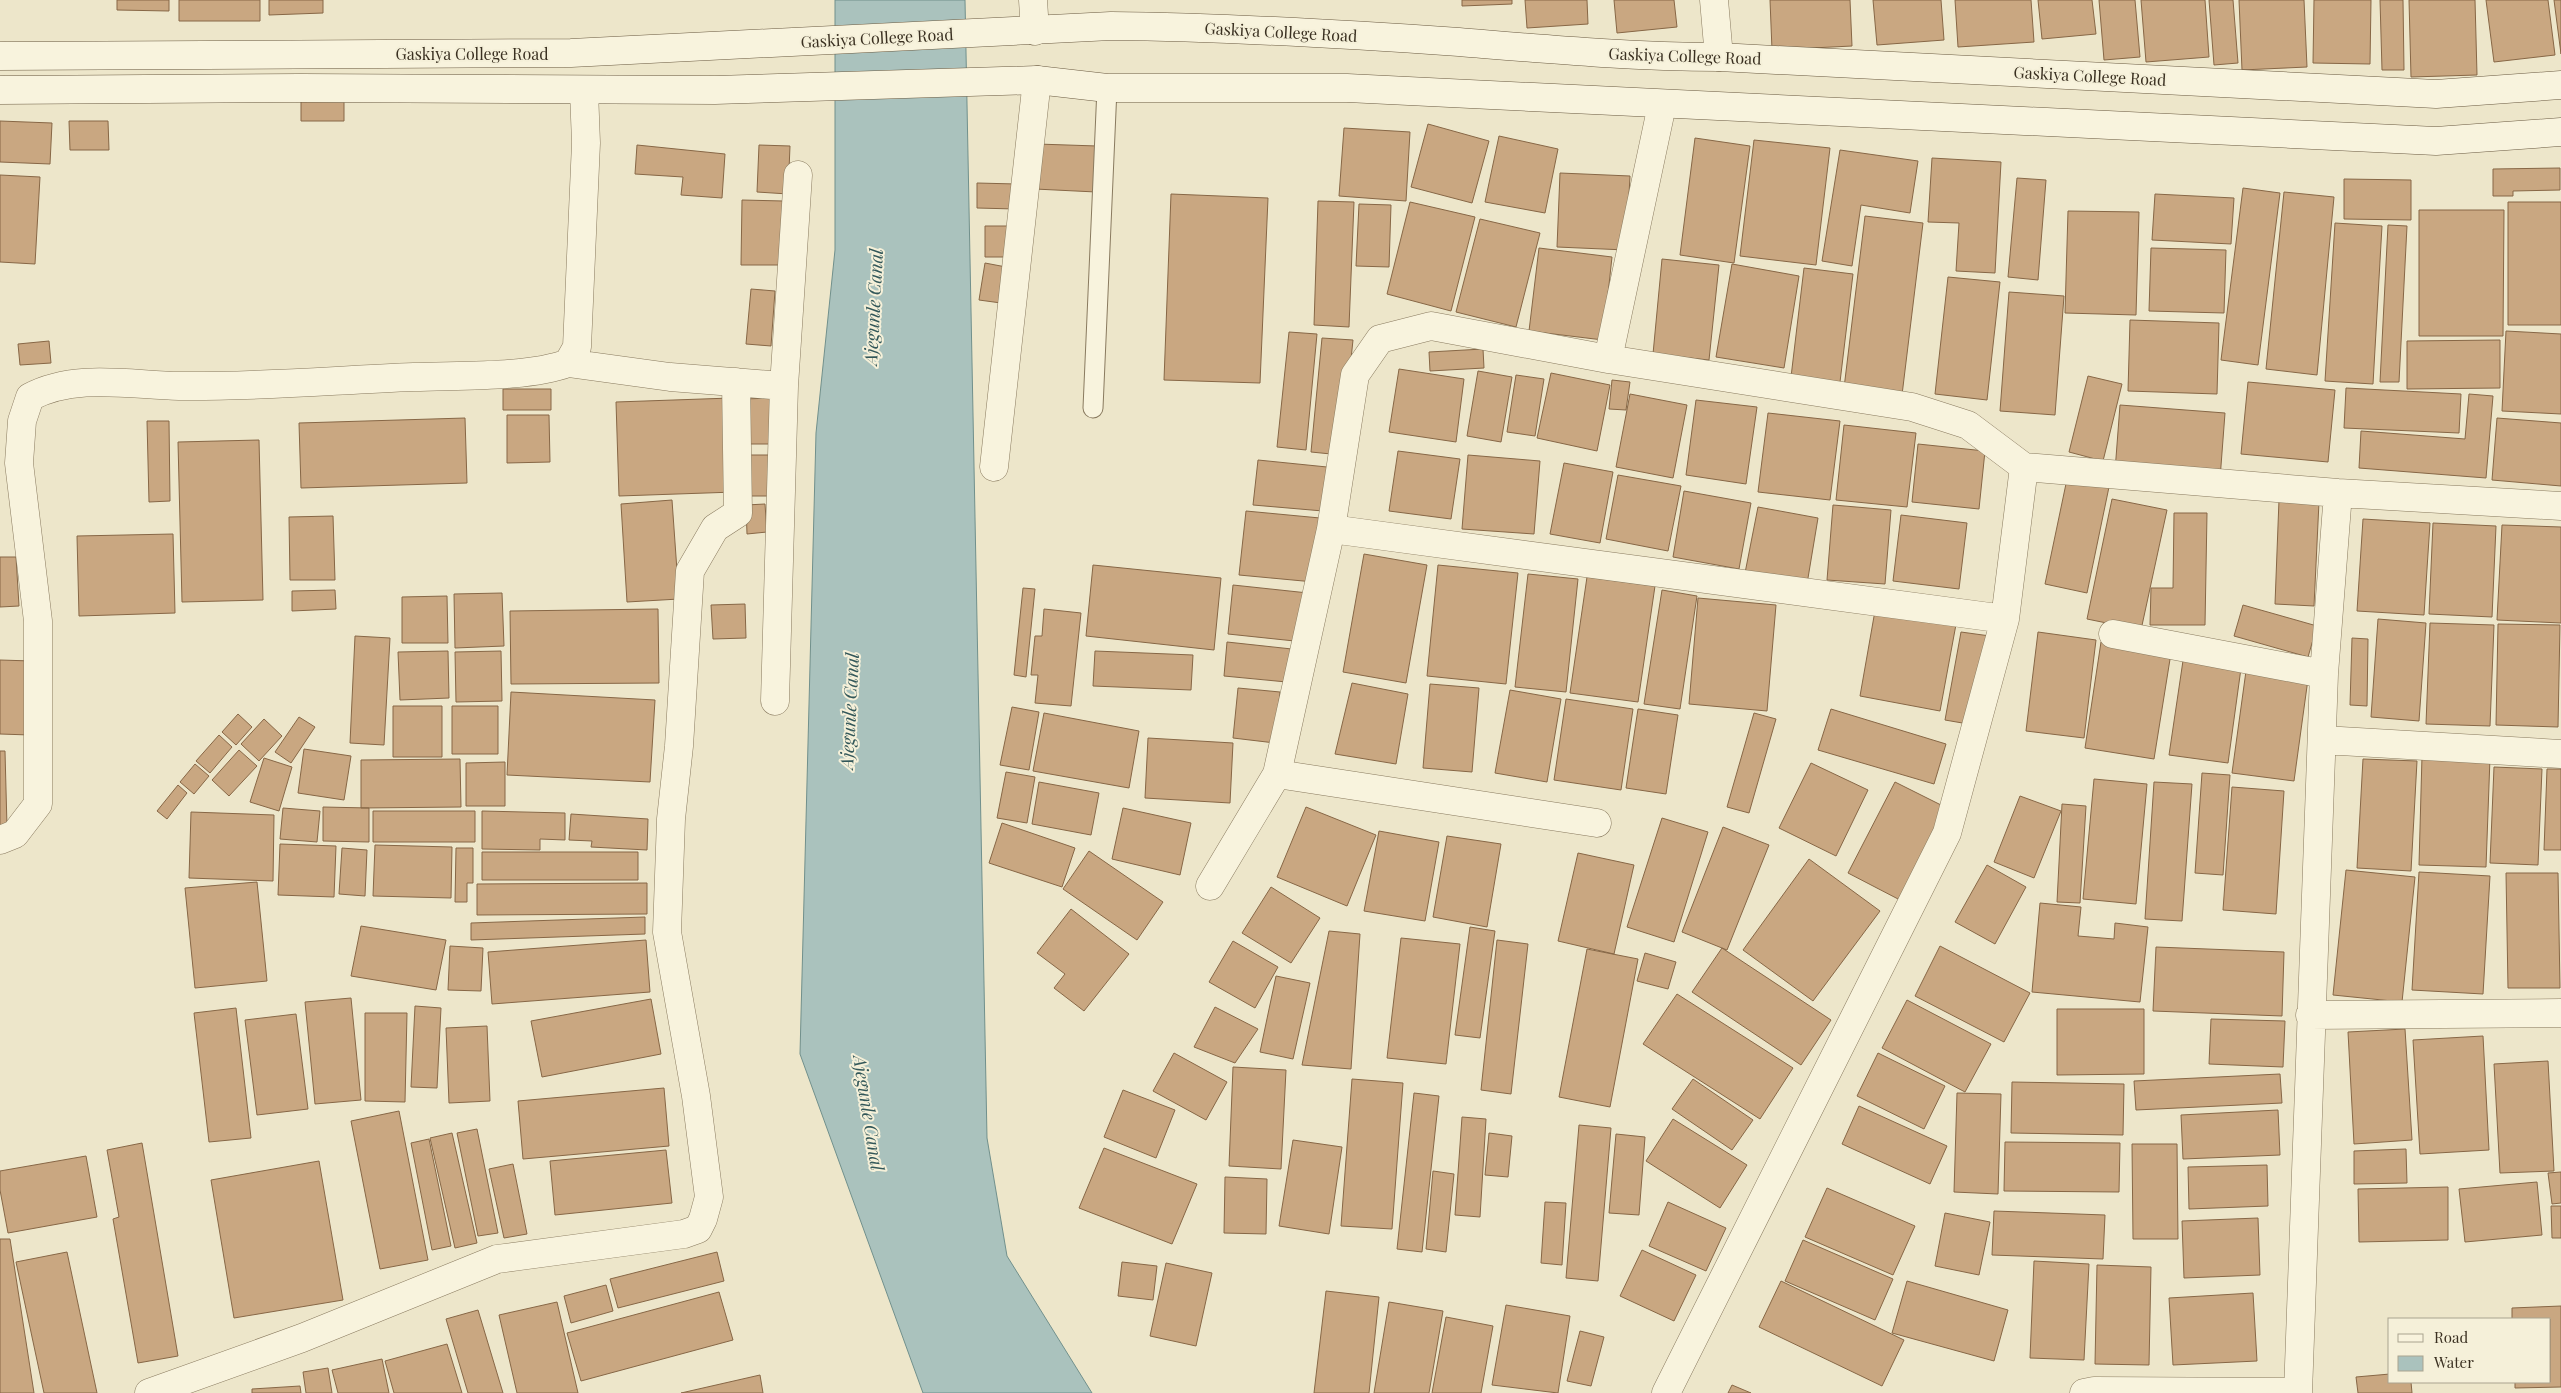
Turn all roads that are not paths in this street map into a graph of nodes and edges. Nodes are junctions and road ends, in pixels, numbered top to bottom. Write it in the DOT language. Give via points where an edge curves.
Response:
graph roads {
  1 [pos="1033,0"];
  2 [pos="1714,0"];
  3 [pos="1035,31"];
  4 [pos="0,56"];
  5 [pos="1719,57"];
  6 [pos="1037,80"];
  7 [pos="2561,85"];
  8 [pos="1107,88"];
  9 [pos="0,90"];
  10 [pos="584,91"];
  11 [pos="1662,105"];
  12 [pos="2561,132"];
  13 [pos="798,174"];
  14 [pos="1608,359"];
  15 [pos="568,363"];
  16 [pos="736,382"];
  17 [pos="784,386"];
  18 [pos="1092,408"];
  19 [pos="994,467"];
  20 [pos="2024,467"];
  21 [pos="2338,493"];
  22 [pos="2561,506"];
  23 [pos="1331,529"];
  24 [pos="2005,619"];
  25 [pos="2113,634"];
  26 [pos="2324,674"];
  27 [pos="775,701"];
  28 [pos="2323,740"];
  29 [pos="2561,754"];
  30 [pos="1278,774"];
  31 [pos="1597,823"];
  32 [pos="0,840"];
  33 [pos="1210,886"];
  34 [pos="2561,1013"];
  35 [pos="2310,1015"];
  36 [pos="149,1393"];
  37 [pos="1666,1393"];
  38 [pos="2084,1393"];
  39 [pos="2298,1393"];
  1 -- 3 [label="street"];
  2 -- 5 [label="street"];
  3 -- 4 [label="street, Gaskiya College Road" via="571,54"];
  3 -- 5 [label="street, Gaskiya College Road" via="1176,26 1357,35 1663,57"];
  5 -- 7 [label="street, Gaskiya College Road" via="2436,94"];
  6 -- 8 [label="street"];
  6 -- 10 [label="street"];
  6 -- 19 [label="street"];
  8 -- 11 [label="street" via="1347,88"];
  8 -- 18 [label="lane"];
  9 -- 10 [label="street" via="302,88"];
  10 -- 15 [label="street" via="586,143 577,347"];
  11 -- 12 [label="street" via="1718,104 2436,141"];
  11 -- 14 [label="street"];
  13 -- 17 [label="street"];
  14 -- 20 [label="street" via="1912,407 1968,424"];
  14 -- 23 [label="street" via="1431,326 1380,339 1355,375"];
  15 -- 16 [label="street"];
  15 -- 32 [label="street" via="552,369 474,374 178,386 108,381 47,388 30,397 22,421 19,463 38,621 38,804 15,834"];
  16 -- 17 [label="street"];
  16 -- 36 [label="street" via="738,513 715,528 690,571 671,819 667,932 696,1096 709,1197 698,1229 684,1234 497,1259 302,1338"];
  17 -- 27 [label="street"];
  20 -- 21 [label="street"];
  20 -- 24 [label="street"];
  21 -- 22 [label="street"];
  21 -- 26 [label="street"];
  23 -- 24 [label="street"];
  23 -- 30 [label="street"];
  24 -- 37 [label="street" via="1947,833"];
  25 -- 26 [label="street"];
  26 -- 28 [label="street"];
  28 -- 29 [label="street"];
  28 -- 35 [label="street"];
  30 -- 31 [label="street"];
  30 -- 33 [label="street"];
  34 -- 35 [label="street"];
  35 -- 39 [label="street"];
  38 -- 39 [label="street"];
}
